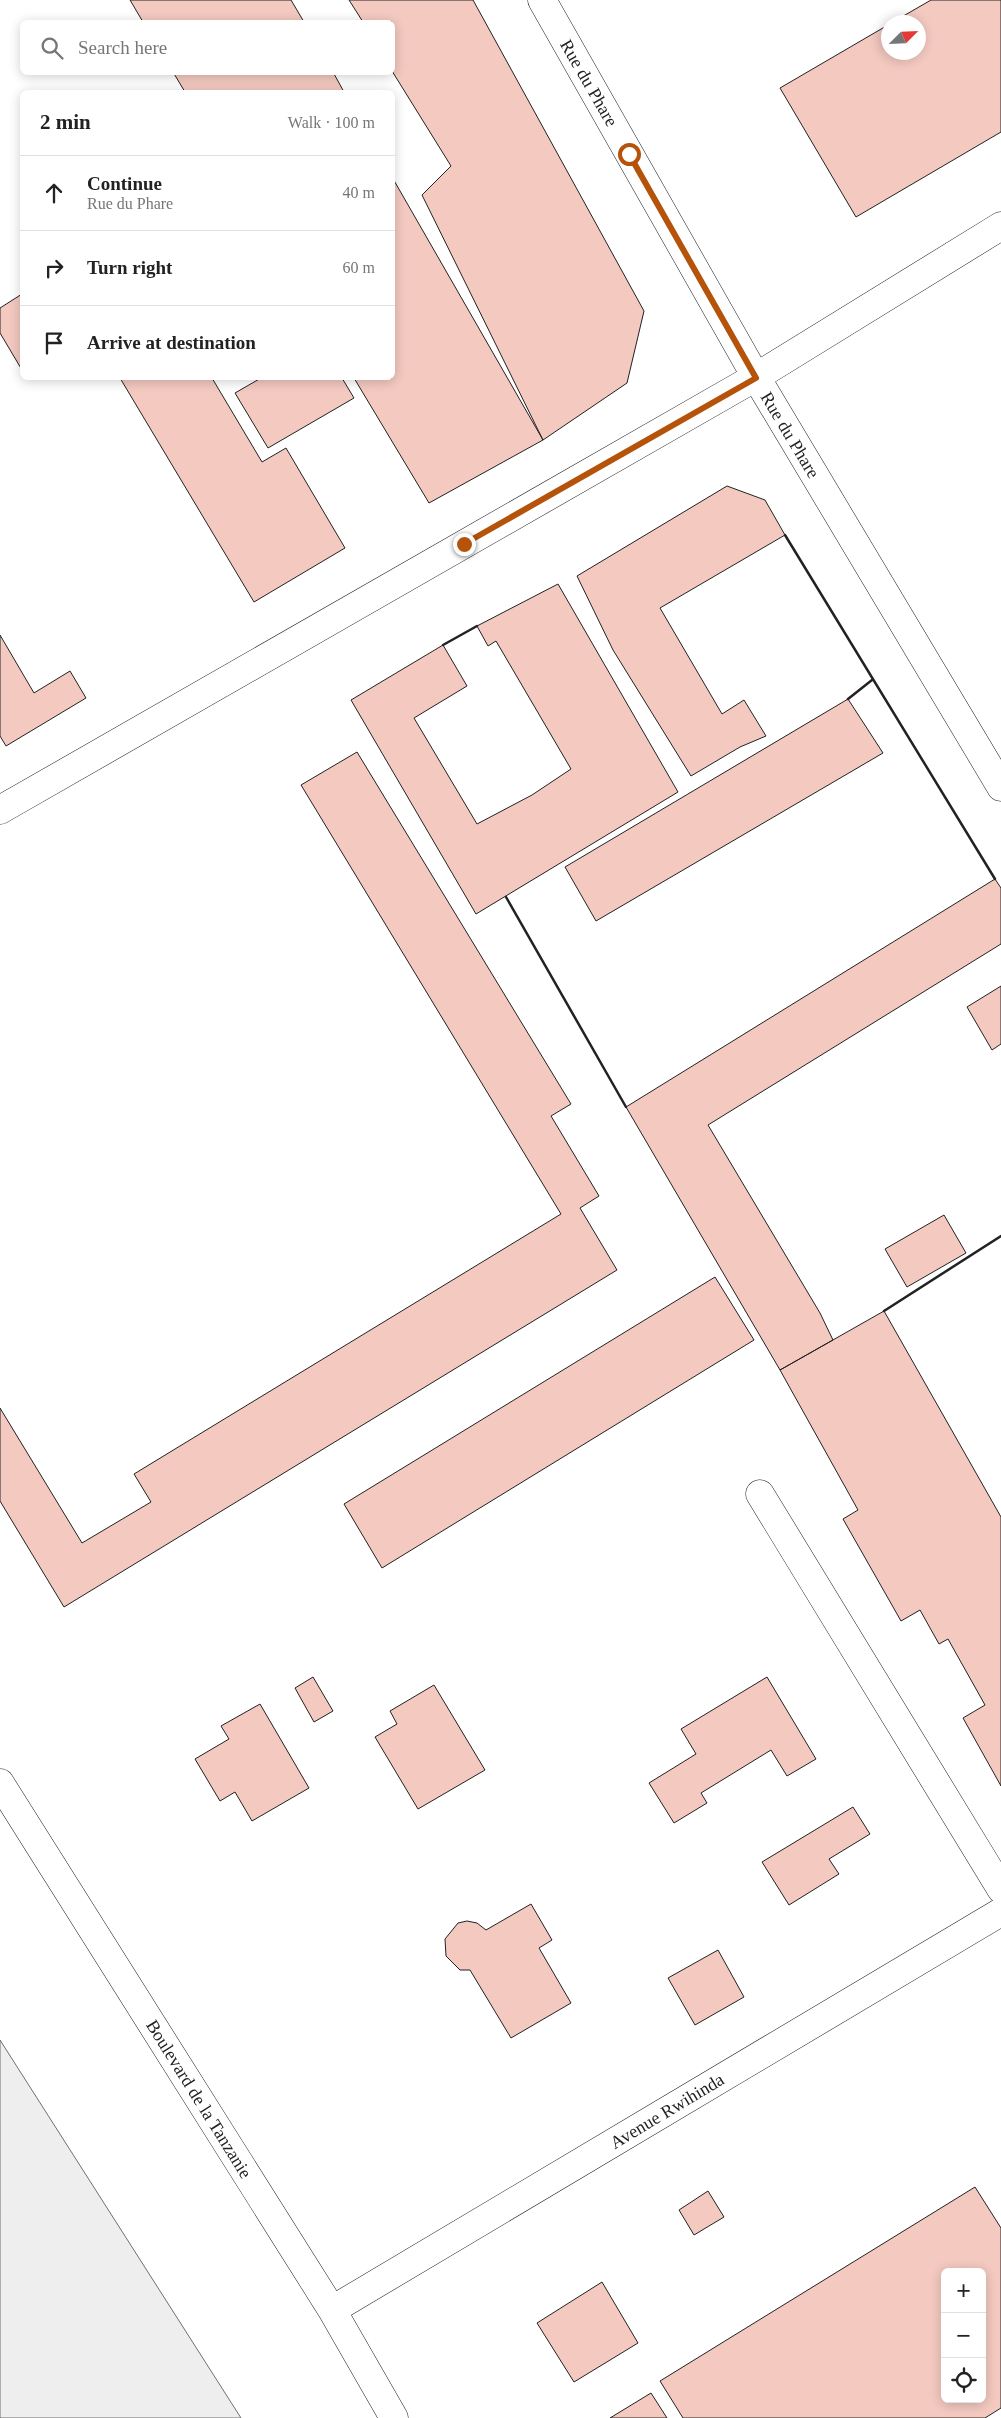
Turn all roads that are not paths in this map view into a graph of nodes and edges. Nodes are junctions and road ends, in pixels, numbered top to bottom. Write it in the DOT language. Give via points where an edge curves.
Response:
graph roads {
  1 [pos="542,0"];
  2 [pos="1001,226"];
  3 [pos="756,378"];
  4 [pos="1001,787"];
  5 [pos="0,810"];
  6 [pos="760,1494"];
  7 [pos="0,1782"];
  8 [pos="1001,1889"];
  9 [pos="1001,1912"];
  10 [pos="332,2310"];
  11 [pos="394,2418"];
  1 -- 3 [label="street, Rue du Phare"];
  2 -- 3 [label="street"];
  3 -- 4 [label="street, Rue du Phare"];
  3 -- 5 [label="street"];
  6 -- 8 [label="street"];
  7 -- 10 [label="street, Boulevard de la Tanzanie"];
  9 -- 10 [label="street, Avenue Rwihinda"];
  10 -- 11 [label="street, Boulevard de la Tanzanie"];
}
